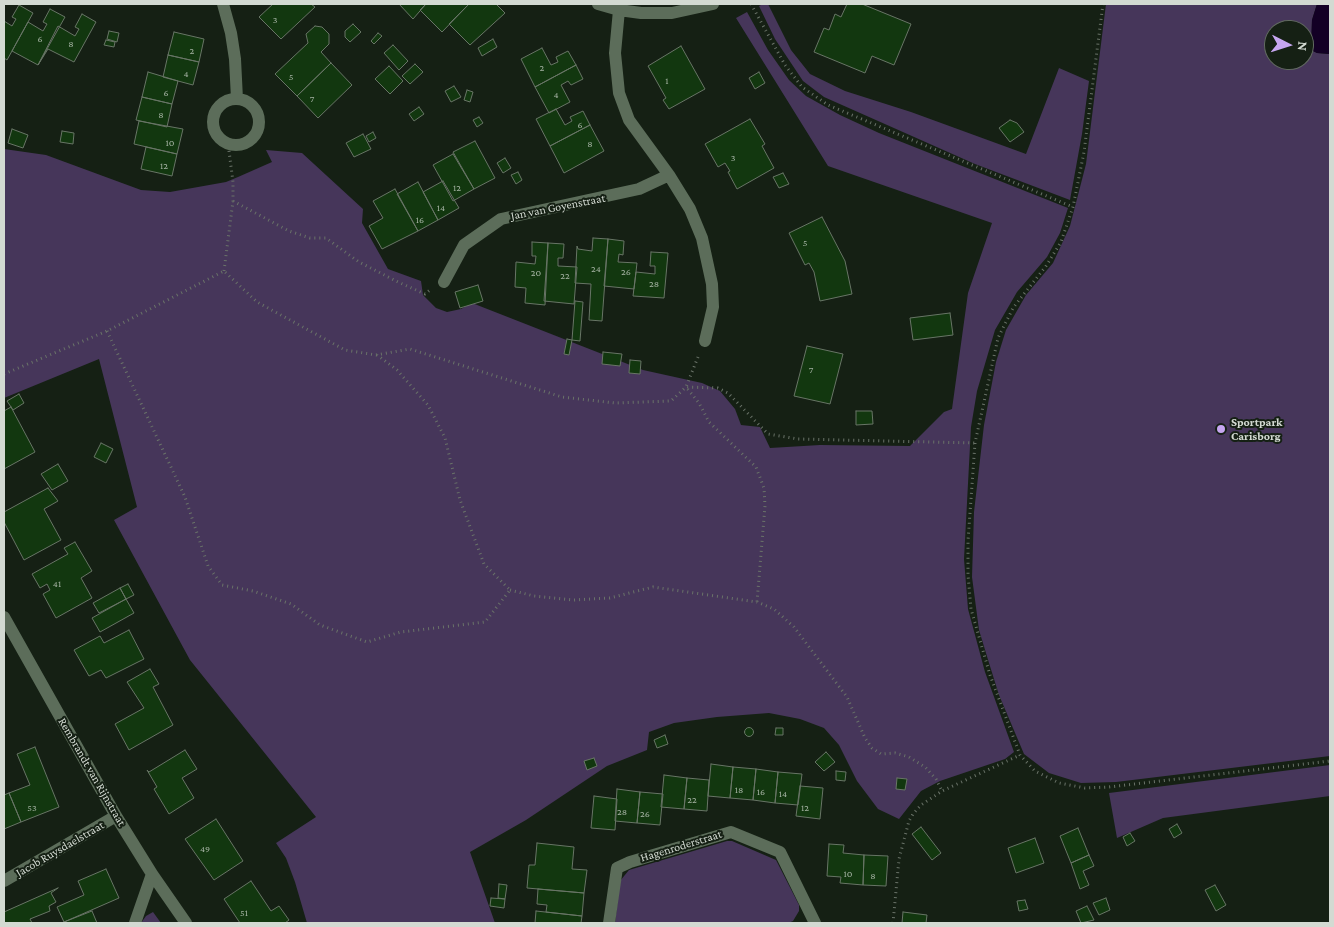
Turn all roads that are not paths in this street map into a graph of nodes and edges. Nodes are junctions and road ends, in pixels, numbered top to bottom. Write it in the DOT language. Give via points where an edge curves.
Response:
graph roads {
  1 [pos="223,4"];
  2 [pos="598,4"];
  3 [pos="713,4"];
  4 [pos="619,10"];
  5 [pos="237,99"];
  6 [pos="669,174"];
  7 [pos="444,282"];
  8 [pos="705,341"];
  9 [pos="4,618"];
  10 [pos="116,816"];
  11 [pos="152,874"];
  12 [pos="4,881"];
  13 [pos="135,923"];
  14 [pos="186,923"];
  15 [pos="609,923"];
  16 [pos="815,923"];
  1 -- 5 [label="street" via="235,59"];
  2 -- 4 [label="street"];
  3 -- 4 [label="street" via="672,13"];
  4 -- 6 [label="street" via="615,53 619,93 629,120"];
  5 -- 5 [label="street" via="221,105 213,121 220,138 238,144 254,136 259,119 252,105"];
  6 -- 7 [label="street, Jan van Goyenstraat" via="630,192 501,219 464,245"];
  6 -- 8 [label="street" via="690,209 709,265 713,307"];
  9 -- 10 [label="street, Rembrandt van Rijnstraat"];
  10 -- 11 [label="street, Rembrandt van Rijnstraat"];
  10 -- 12 [label="street, Jacob Ruysdaelstraat"];
  11 -- 13 [label="street"];
  11 -- 14 [label="street, Rembrandt van Rijnstraat"];
  15 -- 16 [label="street, Hagenroderstraat" via="617,868 731,832 780,852"];
}
